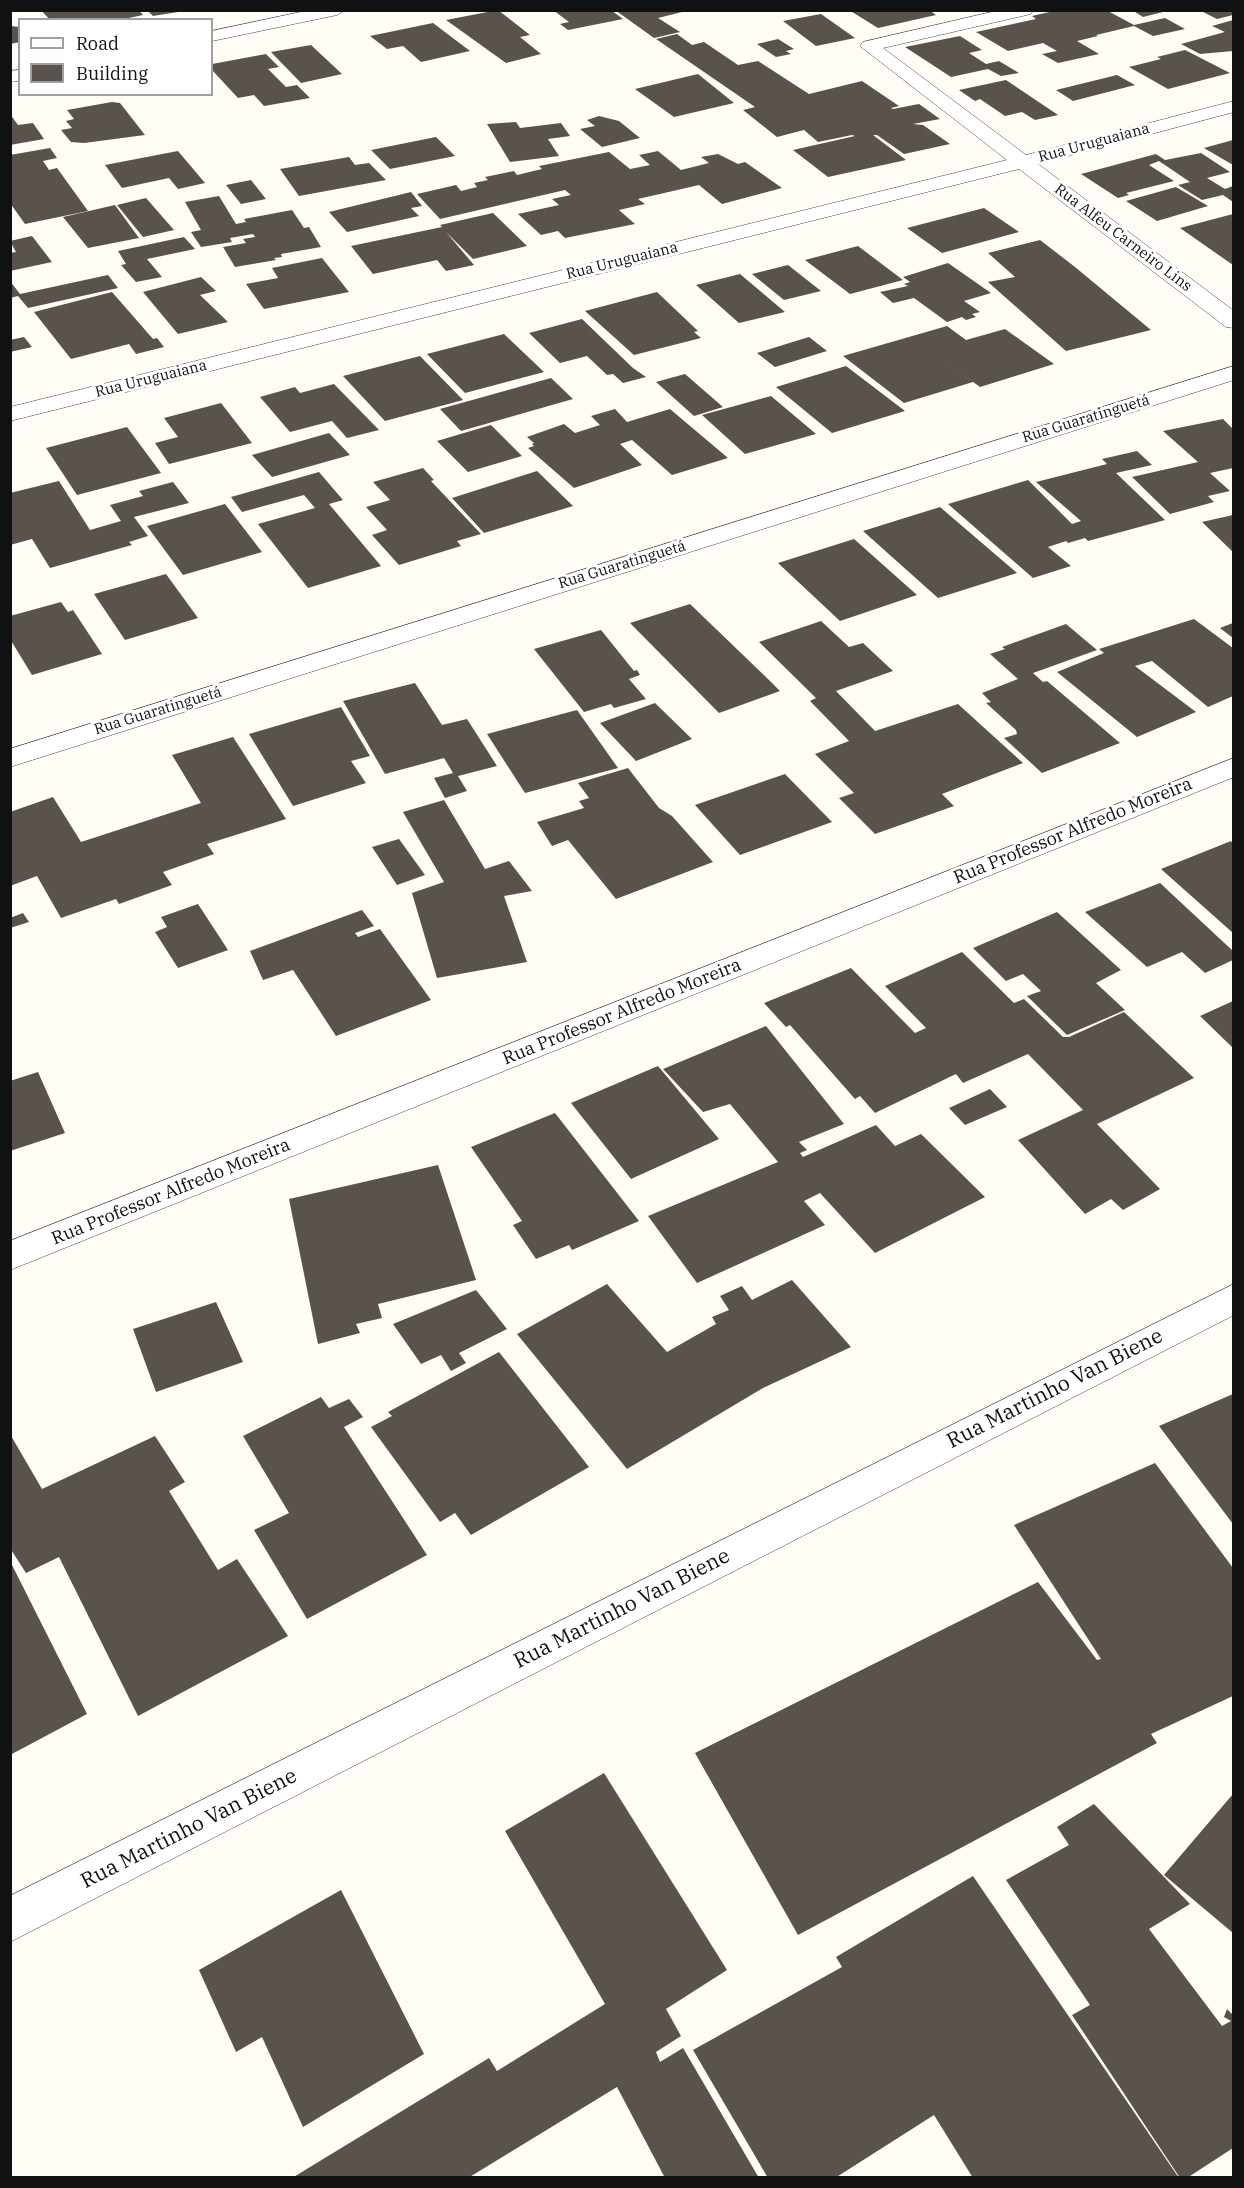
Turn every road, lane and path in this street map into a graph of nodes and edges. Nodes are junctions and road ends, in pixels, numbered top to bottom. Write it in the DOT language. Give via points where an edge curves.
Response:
graph roads {
  1 [pos="337,10"];
  2 [pos="1025,10"];
  3 [pos="213,36"];
  4 [pos="1233,106"];
  5 [pos="1023,162"];
  6 [pos="1233,322"];
  7 [pos="1233,373"];
  8 [pos="10,414"];
  9 [pos="10,758"];
  10 [pos="1233,767"];
  11 [pos="10,1256"];
  12 [pos="1233,1298"];
  13 [pos="10,1920"];
  1 -- 3 [label="street"];
  2 -- 5 [label="street, Rua Alfeu Carneiro Lins" via="869,46"];
  4 -- 5 [label="street, Rua Uruguaiana"];
  5 -- 6 [label="street, Rua Alfeu Carneiro Lins"];
  5 -- 8 [label="street, Rua Uruguaiana"];
  7 -- 9 [label="street, Rua Guaratinguetá"];
  10 -- 11 [label="street, Rua Professor Alfredo Moreira"];
  12 -- 13 [label="street, Rua Martinho Van Biene"];
}
